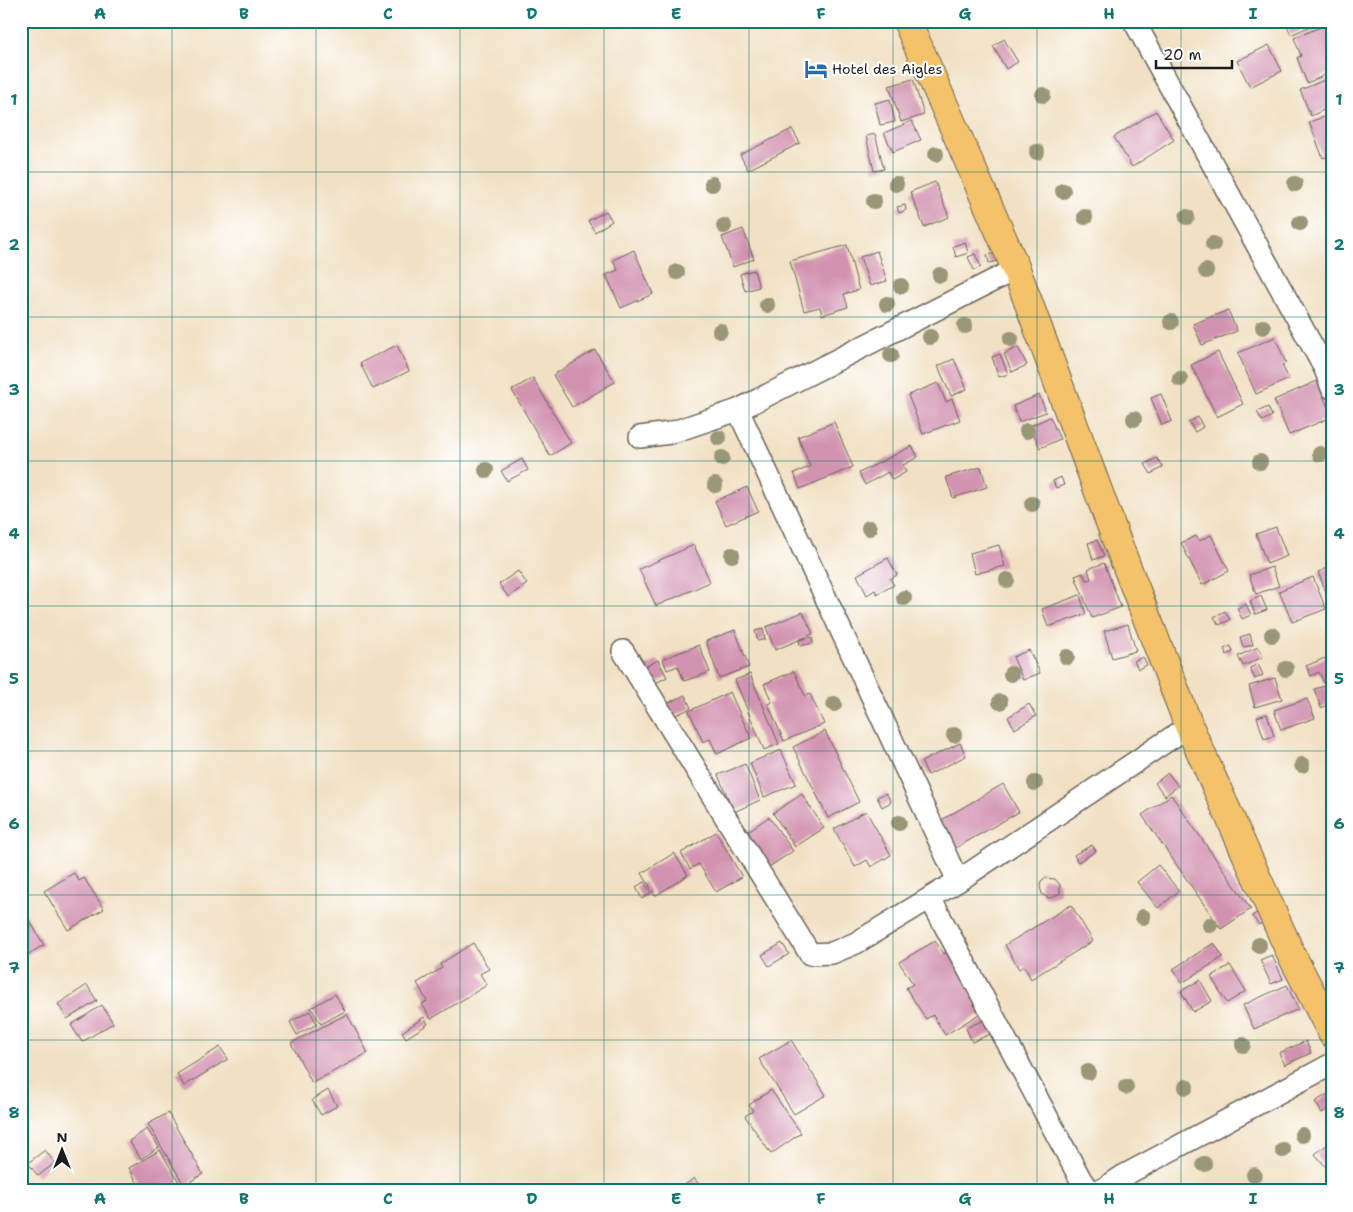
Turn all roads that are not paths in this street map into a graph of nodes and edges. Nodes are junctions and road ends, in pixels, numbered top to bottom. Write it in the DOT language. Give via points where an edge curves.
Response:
graph roads {
  1 [pos="907,21"];
  2 [pos="1134,21"];
  3 [pos="1016,269"];
  4 [pos="1332,388"];
  5 [pos="738,410"];
  6 [pos="640,437"];
  7 [pos="623,651"];
  8 [pos="1189,726"];
  9 [pos="958,881"];
  10 [pos="930,898"];
  11 [pos="1332,1033"];
  12 [pos="1332,1064"];
  1 -- 3 [label="highway"];
  2 -- 4 [label="street" via="1325,369"];
  3 -- 5 [label="street"];
  3 -- 8 [label="highway"];
  5 -- 6 [label="street" via="670,433"];
  5 -- 9 [label="street"];
  7 -- 10 [label="street" via="810,954 832,953 856,943"];
  8 -- 9 [label="street"];
  8 -- 11 [label="highway" via="1291,954"];
  9 -- 10 [label="street"];
  10 -- 12 [label="street" via="1081,1180 1090,1191 1102,1190 1122,1176"];
}
